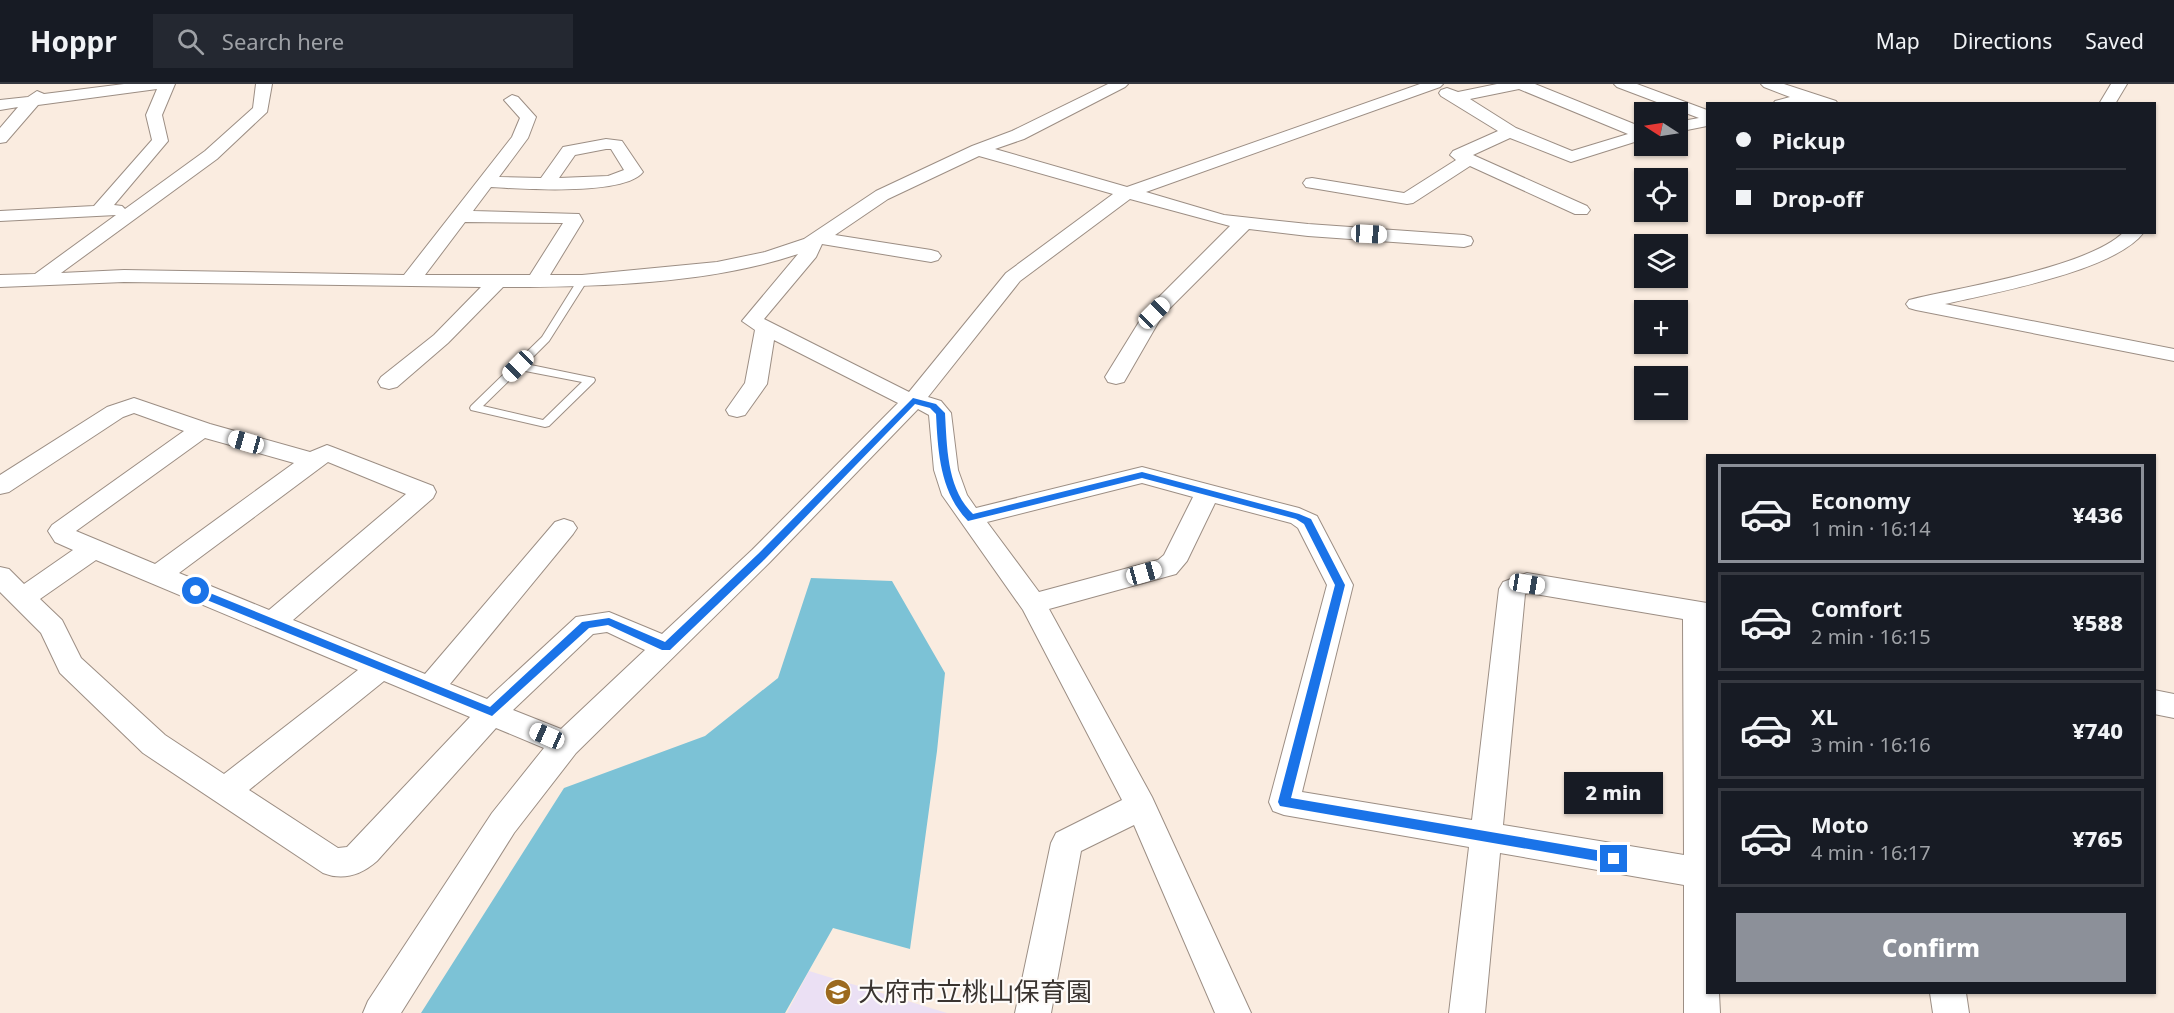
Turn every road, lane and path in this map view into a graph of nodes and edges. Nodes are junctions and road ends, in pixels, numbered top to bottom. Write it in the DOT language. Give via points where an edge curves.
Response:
graph roads {
  1 [pos="43,84"];
  2 [pos="159,84"];
  3 [pos="167,84"];
  4 [pos="264,84"];
  5 [pos="1120,84"];
  6 [pos="1520,84"];
  7 [pos="1622,84"];
  8 [pos="1769,84"];
  9 [pos="2119,84"];
  10 [pos="1434,85"];
  11 [pos="1456,97"];
  12 [pos="1806,97"];
  13 [pos="35,100"];
  14 [pos="512,100"];
  15 [pos="1788,102"];
  16 [pos="1823,102"];
  17 [pos="2108,102"];
  18 [pos="0,105"];
  19 [pos="1706,115"];
  20 [pos="1706,121"];
  21 [pos="1688,125"];
  22 [pos="1634,130"];
  23 [pos="1510,132"];
  24 [pos="1634,137"];
  25 [pos="0,138"];
  26 [pos="978,150"];
  27 [pos="1469,159"];
  28 [pos="486,182"];
  29 [pos="547,183"];
  30 [pos="1312,183"];
  31 [pos="1126,193"];
  32 [pos="134,209"];
  33 [pos="1581,210"];
  34 [pos="99,212"];
  35 [pos="0,216"];
  36 [pos="461,216"];
  37 [pos="1244,223"];
  38 [pos="2133,234"];
  39 [pos="815,241"];
  40 [pos="1464,241"];
  41 [pos="931,256"];
  42 [pos="40,279"];
  43 [pos="0,281"];
  44 [pos="410,281"];
  45 [pos="498,281"];
  46 [pos="536,281"];
  47 [pos="582,281"];
  48 [pos="765,330"];
  49 [pos="2174,355"];
  50 [pos="518,366"];
  51 [pos="1116,377"];
  52 [pos="389,382"];
  53 [pos="913,401"];
  54 [pos="737,411"];
  55 [pos="202,429"];
  56 [pos="313,461"];
  57 [pos="0,486"];
  58 [pos="1208,492"];
  59 [pos="972,518"];
  60 [pos="564,528"];
  61 [pos="93,549"];
  62 [pos="158,575"];
  63 [pos="0,576"];
  64 [pos="21,599"];
  65 [pos="1033,604"];
  66 [pos="1702,612"];
  67 [pos="272,624"];
  68 [pos="666,647"];
  69 [pos="381,667"];
  70 [pos="430,688"];
  71 [pos="2156,702"];
  72 [pos="2174,706"];
  73 [pos="492,712"];
  74 [pos="565,744"];
  75 [pos="225,791"];
  76 [pos="1141,806"];
  77 [pos="1486,837"];
  78 [pos="1703,873"];
  79 [pos="1948,994"];
  80 [pos="381,1013"];
  81 [pos="1033,1013"];
  82 [pos="1233,1013"];
  83 [pos="1467,1013"];
  84 [pos="1702,1013"];
  85 [pos="1951,1013"];
  1 -- 13 [label="street"];
  2 -- 13 [label="street"];
  3 -- 34 [label="street" via="154,115 160,141"];
  4 -- 32 [label="street" via="261,109 211,155"];
  5 -- 26 [label="street"];
  6 -- 11 [label="street"];
  6 -- 22 [label="street"];
  7 -- 19 [label="street"];
  8 -- 12 [label="street"];
  9 -- 17 [label="street"];
  10 -- 11 [label="street"];
  10 -- 31 [label="street"];
  11 -- 23 [label="street"];
  12 -- 15 [label="street"];
  12 -- 16 [label="street"];
  13 -- 18 [label="street"];
  13 -- 25 [label="street"];
  14 -- 28 [label="street" via="528,117 520,138"];
  20 -- 21 [label="street"];
  23 -- 24 [label="street" via="1571,157"];
  23 -- 27 [label="street" via="1459,155"];
  26 -- 31 [label="street"];
  26 -- 39 [label="street" via="882,195"];
  27 -- 30 [label="street" via="1407,199"];
  27 -- 33 [label="street"];
  28 -- 29 [label="street"];
  28 -- 36 [label="street"];
  31 -- 37 [label="street"];
  31 -- 53 [label="street" via="1013,277"];
  32 -- 34 [label="street"];
  32 -- 42 [label="street"];
  34 -- 35 [label="street"];
  36 -- 44 [label="street"];
  36 -- 46 [label="street" via="573,218"];
  37 -- 40 [label="street"];
  37 -- 51 [label="street" via="1154,313"];
  38 -- 49 [label="street" via="2116,249 2085,261 1916,304"];
  39 -- 41 [label="street"];
  39 -- 47 [label="street" via="717,268"];
  39 -- 48 [label="street" via="752,321"];
  42 -- 43 [label="street"];
  42 -- 44 [label="street" via="124,276"];
  44 -- 45 [label="street"];
  45 -- 46 [label="street"];
  45 -- 52 [label="street" via="441,339"];
  46 -- 47 [label="street"];
  47 -- 50 [label="lane" via="546,339"];
  48 -- 53 [label="street"];
  48 -- 54 [label="street" via="756,384"];
  50 -- 50 [label="lane" via="475,408 545,424 590,380"];
  53 -- 59 [label="street" via="933,406 940,413 943,461 959,506"];
  53 -- 68 [label="street"];
  55 -- 56 [label="street"];
  55 -- 57 [label="street" via="134,405 124,407"];
  55 -- 61 [label="street" via="62,531 64,536"];
  56 -- 62 [label="street"];
  56 -- 67 [label="street" via="327,453 424,492"];
  58 -- 59 [label="street" via="1142,475"];
  58 -- 65 [label="street" via="1174,561 1167,567"];
  58 -- 77 [label="street" via="1308,522 1340,585 1284,802"];
  59 -- 65 [label="street"];
  60 -- 70 [label="street"];
  61 -- 62 [label="street"];
  61 -- 64 [label="street"];
  62 -- 67 [label="street"];
  63 -- 64 [label="street"];
  64 -- 75 [label="street" via="52,627 70,665 87,681 154,744"];
  65 -- 76 [label="street"];
  66 -- 77 [label="street" via="1527,584 1512,589"];
  66 -- 78 [label="street"];
  67 -- 69 [label="street"];
  68 -- 73 [label="street" via="609,621 586,624"];
  68 -- 74 [label="street"];
  69 -- 70 [label="street"];
  69 -- 75 [label="street"];
  70 -- 73 [label="street"];
  71 -- 72 [label="street"];
  73 -- 74 [label="street"];
  73 -- 75 [label="street" via="354,861 334,863"];
  74 -- 80 [label="street" via="503,823"];
  76 -- 81 [label="street" via="1067,843"];
  76 -- 82 [label="street"];
  77 -- 78 [label="street"];
  77 -- 83 [label="street"];
  78 -- 84 [label="street"];
  79 -- 85 [label="street"];
}
